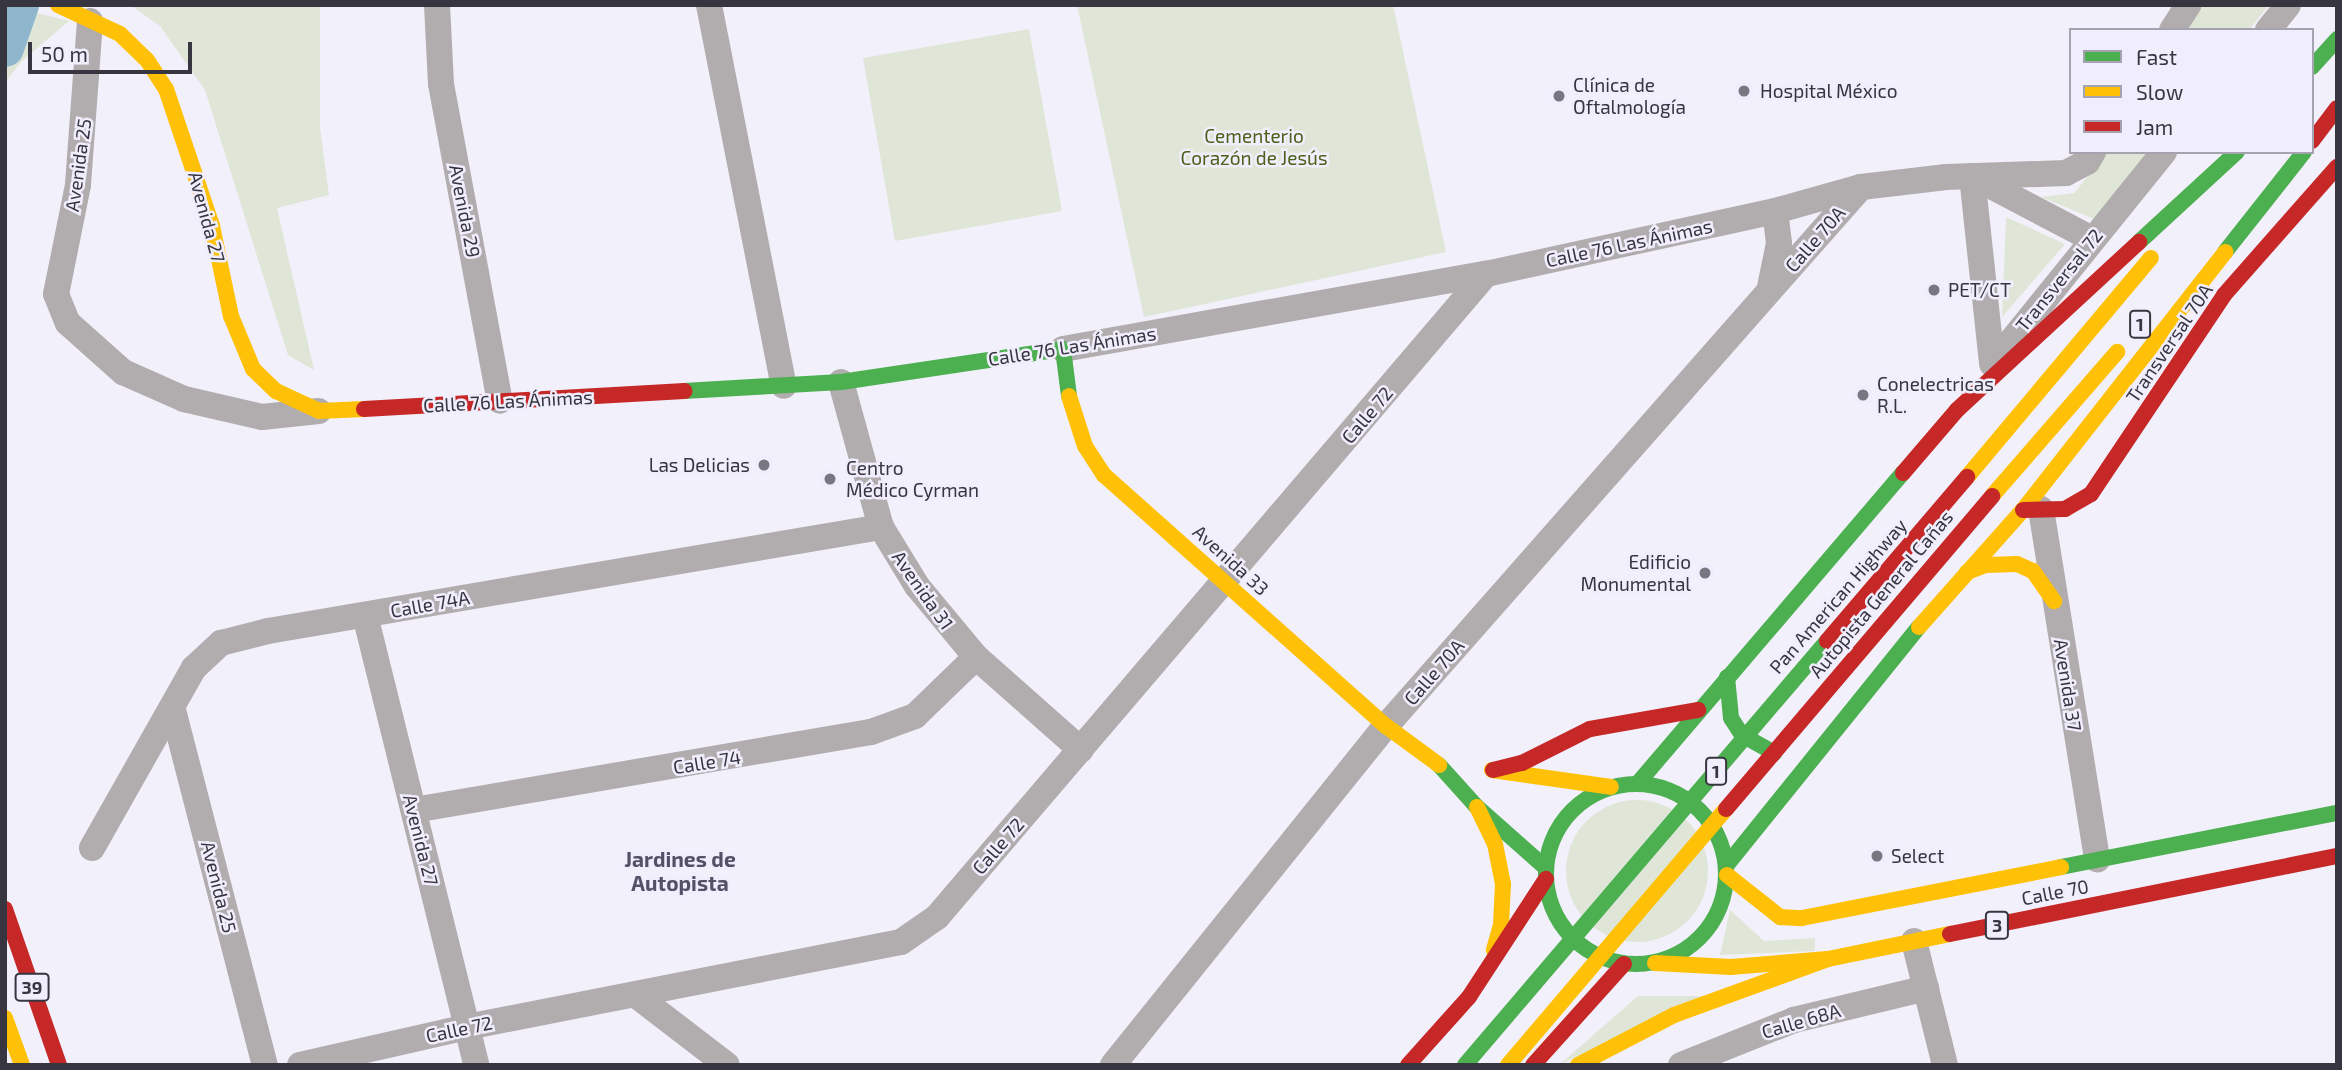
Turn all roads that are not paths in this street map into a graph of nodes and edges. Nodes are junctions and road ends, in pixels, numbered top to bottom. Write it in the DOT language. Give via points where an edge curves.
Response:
graph roads {
  1 [pos="58,5"];
  2 [pos="709,5"];
  3 [pos="2188,5"];
  4 [pos="2288,5"];
  5 [pos="436,12"];
  6 [pos="90,21"];
  7 [pos="2173,28"];
  8 [pos="2270,28"];
  9 [pos="2337,39"];
  10 [pos="2314,65"];
  11 [pos="2337,96"];
  12 [pos="2337,108"];
  13 [pos="2314,123"];
  14 [pos="2314,138"];
  15 [pos="2092,154"];
  16 [pos="2162,154"];
  17 [pos="2237,154"];
  18 [pos="2237,154"];
  19 [pos="2286,154"];
  20 [pos="2302,154"];
  21 [pos="2337,167"];
  22 [pos="1972,176"];
  23 [pos="1861,187"];
  24 [pos="1775,211"];
  25 [pos="2092,239"];
  26 [pos="2199,256"];
  27 [pos="1486,274"];
  28 [pos="1769,292"];
  29 [pos="59,307"];
  30 [pos="2127,340"];
  31 [pos="1063,349"];
  32 [pos="1992,364"];
  33 [pos="841,382"];
  34 [pos="783,386"];
  35 [pos="500,401"];
  36 [pos="1957,410"];
  37 [pos="319,411"];
  38 [pos="2032,509"];
  39 [pos="881,527"];
  40 [pos="1967,572"];
  41 [pos="1225,582"];
  42 [pos="2054,601"];
  43 [pos="365,615"];
  44 [pos="976,657"];
  45 [pos="1727,677"];
  46 [pos="173,710"];
  47 [pos="1698,710"];
  48 [pos="1386,726"];
  49 [pos="1818,746"];
  50 [pos="1081,750"];
  51 [pos="1436,760"];
  52 [pos="1493,770"];
  53 [pos="1638,783"];
  54 [pos="1611,787"];
  55 [pos="1478,807"];
  56 [pos="414,810"];
  57 [pos="2337,813"];
  58 [pos="92,848"];
  59 [pos="2337,856"];
  60 [pos="2097,860"];
  61 [pos="1726,871"];
  62 [pos="1546,874"];
  63 [pos="5,909"];
  64 [pos="1914,942"];
  65 [pos="1828,959"];
  66 [pos="1655,963"];
  67 [pos="1490,964"];
  68 [pos="1624,964"];
  69 [pos="1926,988"];
  70 [pos="637,996"];
  71 [pos="1469,997"];
  72 [pos="1711,1000"];
  73 [pos="5,1018"];
  74 [pos="467,1027"];
  75 [pos="1534,1064"];
  76 [pos="22,1065"];
  77 [pos="59,1065"];
  78 [pos="265,1065"];
  79 [pos="300,1065"];
  80 [pos="476,1065"];
  81 [pos="727,1065"];
  82 [pos="1113,1065"];
  83 [pos="1408,1065"];
  84 [pos="1465,1065"];
  85 [pos="1508,1065"];
  86 [pos="1578,1065"];
  87 [pos="1615,1065"];
  88 [pos="1681,1065"];
  89 [pos="1945,1065"];
  1 -- 6 [label="main road, Avenida 27"];
  2 -- 34 [label="street"];
  3 -- 7 [label="street"];
  4 -- 8 [label="street"];
  5 -- 35 [label="street, Avenida 29" via="441,84"];
  6 -- 29 [label="street, Avenida 25" via="84,132 78,185 58,271"];
  6 -- 37 [label="main road, Avenida 27" via="120,34 147,60 166,89 212,226 231,316 253,369 276,391"];
  9 -- 10 [label="main road"];
  11 -- 13 [label="main road"];
  12 -- 14 [label="main road"];
  15 -- 22 [label="street, Calle 76 Las Ánimas" via="2087,162 2066,173"];
  16 -- 25 [label="street, Transversal 72"];
  17 -- 36 [label="main road"];
  18 -- 84 [label="main road, Pan American Highway / 1, bridge"];
  19 -- 26 [label="main road"];
  20 -- 38 [label="main road"];
  21 -- 38 [label="main road, Transversal 70A" via="2224,295 2091,494 2065,509"];
  22 -- 23 [label="street, Calle 76 Las Ánimas"];
  22 -- 25 [label="street"];
  22 -- 32 [label="street"];
  23 -- 24 [label="street, Calle 76 Las Ánimas"];
  23 -- 28 [label="street, Calle 70A"];
  24 -- 27 [label="street, Calle 76 Las Ánimas"];
  24 -- 28 [label="street, Calle 70A" via="1779,243"];
  25 -- 32 [label="street, Transversal 72"];
  27 -- 31 [label="street, Calle 76 Las Ánimas"];
  27 -- 41 [label="street, Calle 72"];
  28 -- 48 [label="street, Calle 70A"];
  29 -- 37 [label="street, Calle 76 Las Ánimas" via="83,341 122,372 184,400 262,417"];
  30 -- 85 [label="main road, Autopista General Cañas / 1, bridge"];
  31 -- 33 [label="main road, Calle 76 Las Ánimas"];
  31 -- 41 [label="main road, Avenida 33" via="1070,405 1086,446 1104,475"];
  32 -- 36 [label="street, Transversal 72"];
  33 -- 34 [label="main road, Calle 76 Las Ánimas"];
  33 -- 39 [label="street, Avenida 31"];
  34 -- 35 [label="main road, Calle 76 Las Ánimas"];
  35 -- 37 [label="main road, Calle 76 Las Ánimas"];
  36 -- 45 [label="main road"];
  38 -- 40 [label="main road"];
  38 -- 42 [label="street, Avenida 37"];
  39 -- 43 [label="street, Calle 74A"];
  39 -- 44 [label="street, Avenida 31" via="917,586"];
  40 -- 42 [label="main road" via="1985,565 2017,564 2033,571"];
  40 -- 49 [label="main road"];
  41 -- 48 [label="main road, Avenida 33"];
  41 -- 50 [label="street, Calle 72"];
  42 -- 60 [label="street, Avenida 37"];
  43 -- 46 [label="street, Calle 74A" via="221,643 194,668"];
  43 -- 56 [label="street, Avenida 27"];
  44 -- 50 [label="street, Avenida 31"];
  44 -- 56 [label="street, Calle 74" via="915,716 872,732"];
  45 -- 47 [label="main road"];
  45 -- 49 [label="main road" via="1731,718 1742,735 1778,754"];
  46 -- 58 [label="street, Calle 74A"];
  46 -- 78 [label="street, Avenida 25"];
  47 -- 52 [label="main road" via="1590,729 1522,763"];
  47 -- 53 [label="main road"];
  48 -- 51 [label="main road, Avenida 33"];
  48 -- 82 [label="street, Calle 70A"];
  49 -- 61 [label="main road"];
  50 -- 70 [label="street, Calle 72" via="937,917 901,942"];
  51 -- 52 [label="main road, Avenida 33"];
  51 -- 55 [label="main road, Avenida 33"];
  52 -- 54 [label="main road, Avenida 33"];
  53 -- 54 [label="main road"];
  53 -- 61 [label="main road" via="1688,799 1713,829"];
  54 -- 62 [label="main road" via="1586,798 1565,817 1552,841"];
  55 -- 62 [label="main road, Avenida 33"];
  55 -- 67 [label="main road" via="1495,844 1503,884 1501,925"];
  56 -- 74 [label="street, Avenida 27"];
  57 -- 60 [label="main road, Calle 70 / 3"];
  59 -- 64 [label="main road, Calle 70 / 3"];
  60 -- 61 [label="main road, Calle 70 / 3" via="1802,918 1780,917"];
  61 -- 66 [label="main road, 3" via="1721,905 1706,932 1683,952"];
  62 -- 67 [label="main road"];
  62 -- 68 [label="main road, 3" via="1557,919 1570,936 1595,954"];
  63 -- 77 [label="main road, 39"];
  64 -- 65 [label="main road, Calle 70 / 3"];
  64 -- 69 [label="street"];
  65 -- 66 [label="main road, Calle 70 / 3" via="1731,967"];
  65 -- 72 [label="main road"];
  66 -- 68 [label="main road, 3"];
  67 -- 71 [label="main road"];
  68 -- 75 [label="main road"];
  69 -- 88 [label="street, Calle 68A" via="1794,1020"];
  69 -- 89 [label="street"];
  70 -- 74 [label="street, Calle 72"];
  70 -- 81 [label="street"];
  71 -- 75 [label="main road" via="1493,1003 1523,1025"];
  71 -- 83 [label="main road"];
  72 -- 86 [label="main road"];
  72 -- 87 [label="street"];
  73 -- 76 [label="main road, 39"];
  74 -- 79 [label="street, Calle 72"];
  74 -- 80 [label="street, Avenida 27"];
}
